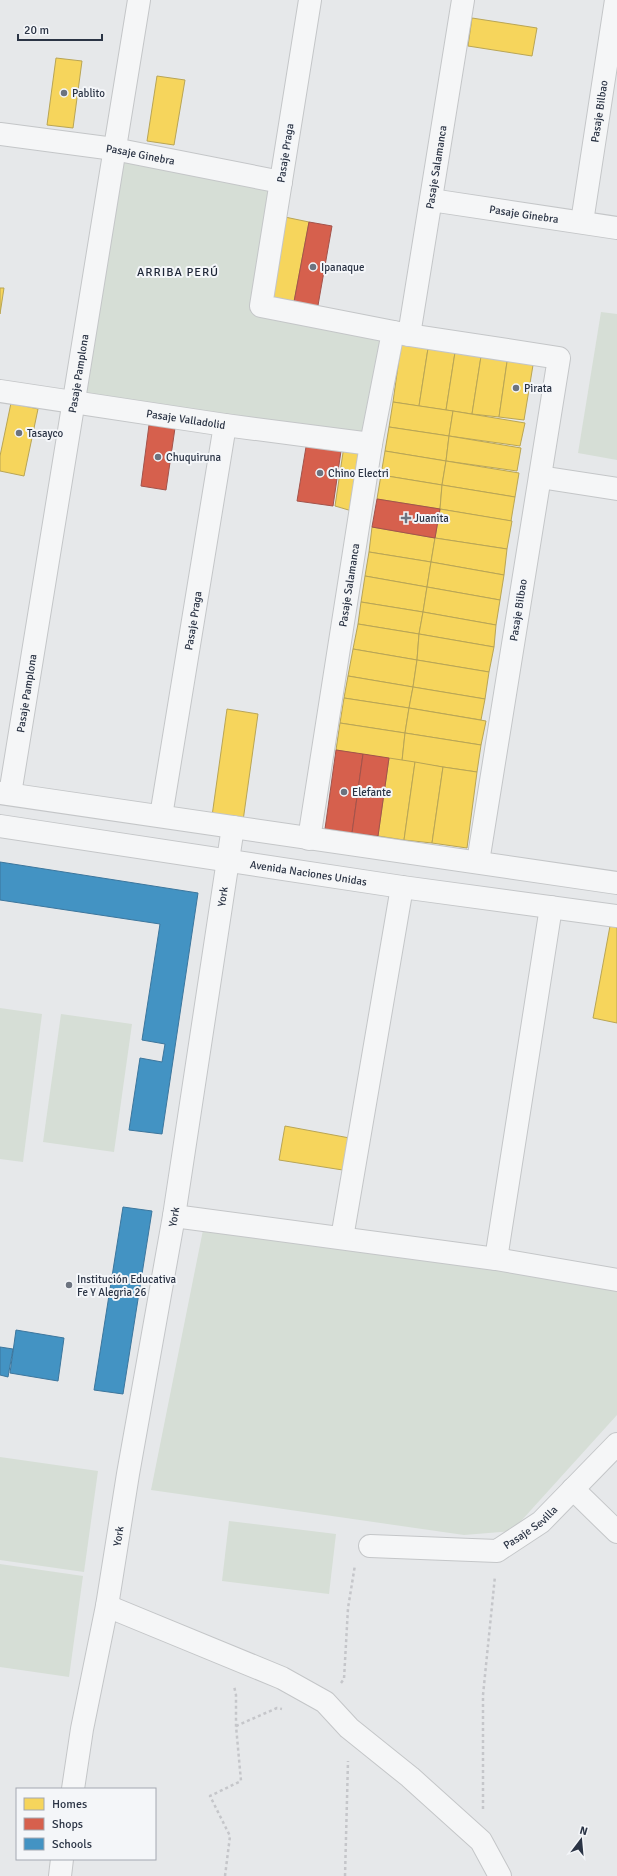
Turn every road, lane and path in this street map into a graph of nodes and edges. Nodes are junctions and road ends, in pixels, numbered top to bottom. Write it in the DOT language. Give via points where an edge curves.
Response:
graph roads {
  1 [pos="139,0"];
  2 [pos="310,0"];
  3 [pos="463,0"];
  4 [pos="616,0"];
  5 [pos="0,134"];
  6 [pos="114,149"];
  7 [pos="281,182"];
  8 [pos="431,200"];
  9 [pos="582,222"];
  10 [pos="617,228"];
  11 [pos="401,333"];
  12 [pos="0,391"];
  13 [pos="73,403"];
  14 [pos="225,425"];
  15 [pos="372,444"];
  16 [pos="540,477"];
  17 [pos="617,489"];
  18 [pos="5,793"];
  19 [pos="161,816"];
  20 [pos="0,826"];
  21 [pos="233,827"];
  22 [pos="309,839"];
  23 [pos="228,861"];
  24 [pos="478,862"];
  25 [pos="617,883"];
  26 [pos="402,887"];
  27 [pos="551,907"];
  28 [pos="617,916"];
  29 [pos="174,1216"];
  30 [pos="342,1238"];
  31 [pos="496,1259"];
  32 [pos="617,1280"];
  33 [pos="617,1444"];
  34 [pos="573,1489"];
  35 [pos="617,1532"];
  36 [pos="370,1546"];
  37 [pos="497,1551"];
  38 [pos="107,1606"];
  39 [pos="228,1656"];
  40 [pos="344,1679"];
  41 [pos="283,1709"];
  42 [pos="236,1726"];
  43 [pos="349,1728"];
  44 [pos="73,1788"];
  45 [pos="483,1814"];
  46 [pos="62,1860"];
  47 [pos="60,1876"];
  48 [pos="225,1876"];
  49 [pos="345,1876"];
  50 [pos="500,1876"];
  1 -- 6 [label="street, Pasaje Pamplona"];
  2 -- 7 [label="street, Pasaje Praga"];
  3 -- 8 [label="street, Pasaje Salamanca"];
  4 -- 9 [label="street, Pasaje Bilbao"];
  5 -- 6 [label="street, Pasaje Ginebra"];
  6 -- 7 [label="street, Pasaje Ginebra"];
  6 -- 13 [label="street, Pasaje Pamplona"];
  7 -- 11 [label="street, Pasaje Praga" via="260,306"];
  8 -- 9 [label="street, Pasaje Ginebra"];
  8 -- 11 [label="street, Pasaje Salamanca"];
  9 -- 10 [label="street, Pasaje Ginebra"];
  11 -- 15 [label="street, Pasaje Salamanca"];
  11 -- 16 [label="street, Pasaje Bilbao" via="559,358"];
  12 -- 13 [label="street, Pasaje Valladolid"];
  13 -- 14 [label="street, Pasaje Valladolid"];
  13 -- 18 [label="street, Pasaje Pamplona"];
  14 -- 15 [label="street, Pasaje Valladolid"];
  14 -- 19 [label="street, Pasaje Praga"];
  15 -- 22 [label="street, Pasaje Salamanca"];
  16 -- 17 [label="street"];
  16 -- 24 [label="street, Pasaje Bilbao"];
  18 -- 19 [label="street"];
  19 -- 21 [label="street"];
  20 -- 23 [label="street, Avenida Naciones Unidas"];
  21 -- 22 [label="street"];
  21 -- 23 [label="street, York"];
  22 -- 24 [label="street"];
  23 -- 26 [label="street, Avenida Naciones Unidas"];
  23 -- 29 [label="street, York"];
  24 -- 25 [label="street"];
  26 -- 27 [label="street, Avenida Naciones Unidas"];
  26 -- 30 [label="street"];
  27 -- 28 [label="street, Avenida Naciones Unidas"];
  27 -- 31 [label="street"];
  29 -- 30 [label="street"];
  29 -- 38 [label="street, York"];
  30 -- 31 [label="street"];
  31 -- 32 [label="street"];
  33 -- 34 [label="street, Pasaje Sevilla"];
  34 -- 35 [label="street"];
  34 -- 37 [label="street, Pasaje Sevilla" via="540,1522"];
  36 -- 37 [label="street, Pasaje Sevilla"];
  36 -- 40 [label="path" via="353,1567"];
  37 -- 45 [label="path" via="483,1694"];
  38 -- 39 [label="street"];
  38 -- 44 [label="street, York" via="82,1729"];
  39 -- 42 [label="path" via="236,1695"];
  39 -- 43 [label="street" via="282,1678 325,1702"];
  41 -- 42 [label="path" via="277,1708"];
  42 -- 48 [label="path" via="241,1781 210,1796 230,1836"];
  43 -- 49 [label="path"];
  43 -- 50 [label="street" via="410,1777 480,1841"];
  46 -- 47 [label="street"];
}
